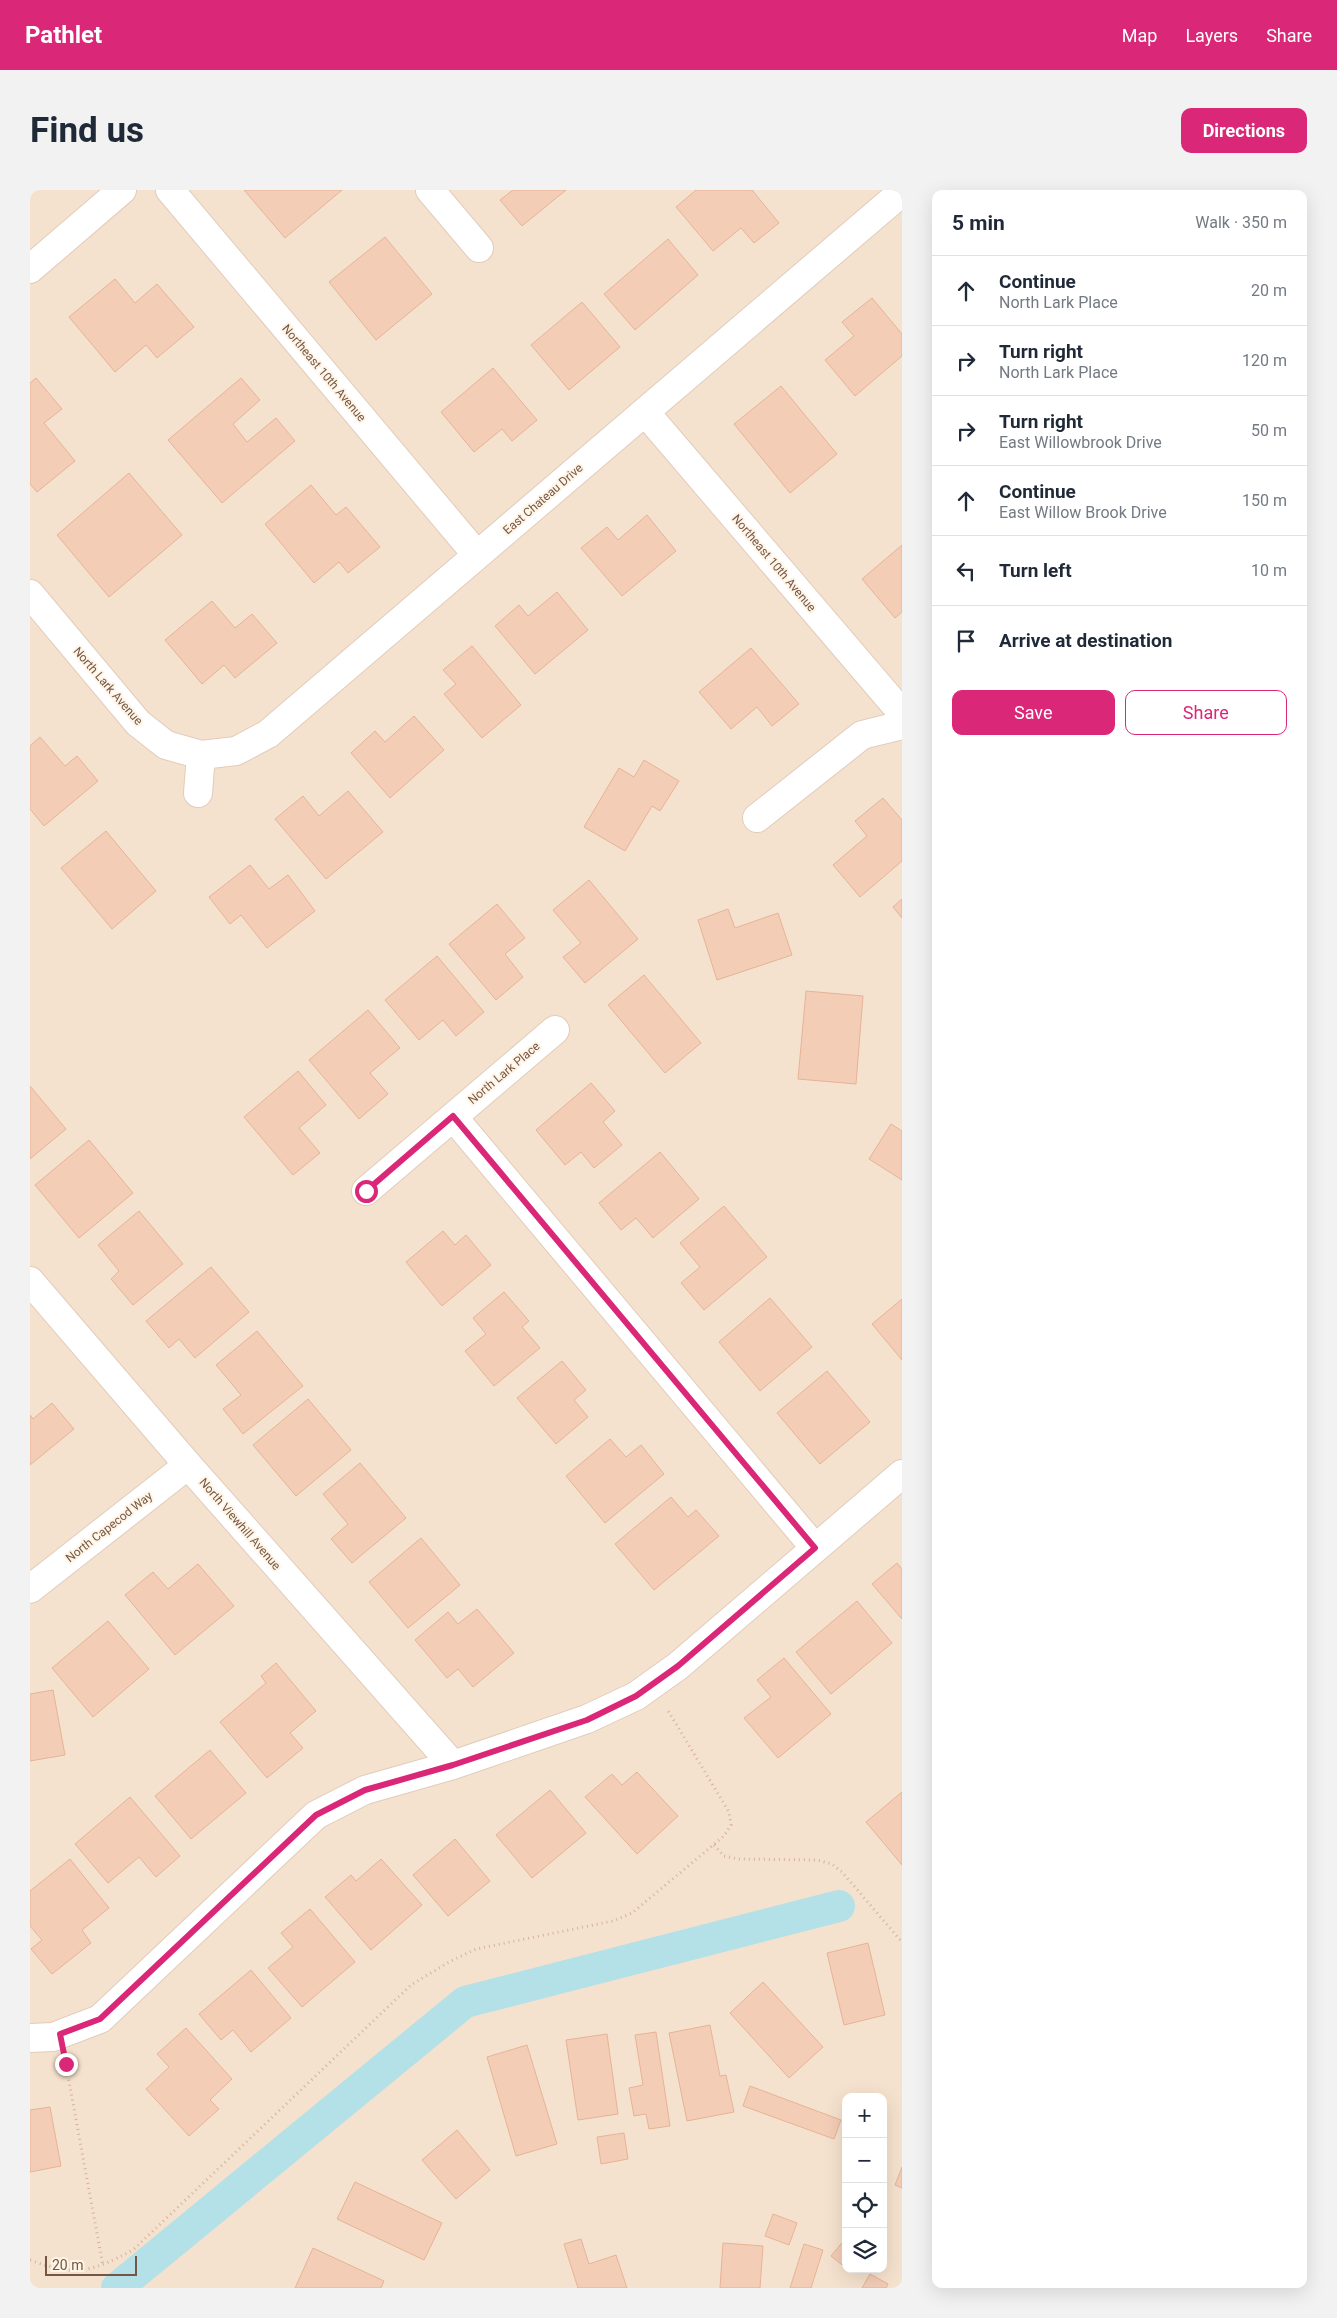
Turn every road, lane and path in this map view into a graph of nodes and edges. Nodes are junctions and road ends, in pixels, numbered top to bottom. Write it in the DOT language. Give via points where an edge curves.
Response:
graph roads {
  1 [pos="122,190"];
  2 [pos="170,190"];
  3 [pos="430,190"];
  4 [pos="902,192"];
  5 [pos="479,248"];
  6 [pos="30,269"];
  7 [pos="645,412"];
  8 [pos="477,555"];
  9 [pos="30,594"];
  10 [pos="902,713"];
  11 [pos="902,725"];
  12 [pos="201,755"];
  13 [pos="198,793"];
  14 [pos="757,818"];
  15 [pos="555,1030"];
  16 [pos="453,1116"];
  17 [pos="366,1191"];
  18 [pos="30,1281"];
  19 [pos="188,1465"];
  20 [pos="902,1474"];
  21 [pos="815,1548"];
  22 [pos="30,1589"];
  23 [pos="652,1685"];
  24 [pos="453,1765"];
  25 [pos="714,1845"];
  26 [pos="902,1942"];
  27 [pos="48,2037"];
  28 [pos="30,2260"];
  29 [pos="103,2266"];
  1 -- 6 [label="street"];
  2 -- 8 [label="street, Northeast 10th Avenue"];
  3 -- 5 [label="street"];
  4 -- 7 [label="street, East Chateau Drive"];
  7 -- 8 [label="street, East Chateau Drive"];
  7 -- 10 [label="street, Northeast 10th Avenue"];
  8 -- 12 [label="street, East Chateau Drive" via="268,734 236,751"];
  9 -- 12 [label="street, North Lark Avenue" via="138,723 166,745"];
  11 -- 14 [label="street" via="862,735"];
  12 -- 13 [label="street"];
  15 -- 16 [label="street, North Lark Place"];
  16 -- 17 [label="street, North Lark Place"];
  16 -- 21 [label="street"];
  18 -- 19 [label="street, North Viewhill Avenue"];
  19 -- 22 [label="street, North Capecod Way"];
  19 -- 24 [label="street, North Viewhill Avenue"];
  20 -- 21 [label="street"];
  21 -- 23 [label="street"];
  23 -- 24 [label="street" via="587,1720"];
  23 -- 25 [label="path" via="729,1812 731,1825"];
  24 -- 27 [label="street" via="365,1790 316,1815 100,2019"];
  25 -- 26 [label="path" via="724,1856 739,1859 817,1860 832,1864"];
  25 -- 29 [label="path" via="632,1913 613,1921 476,1949 411,1985 133,2250"];
  27 -- 29 [label="path"];
  28 -- 29 [label="path" via="52,2268 80,2271"];
}
